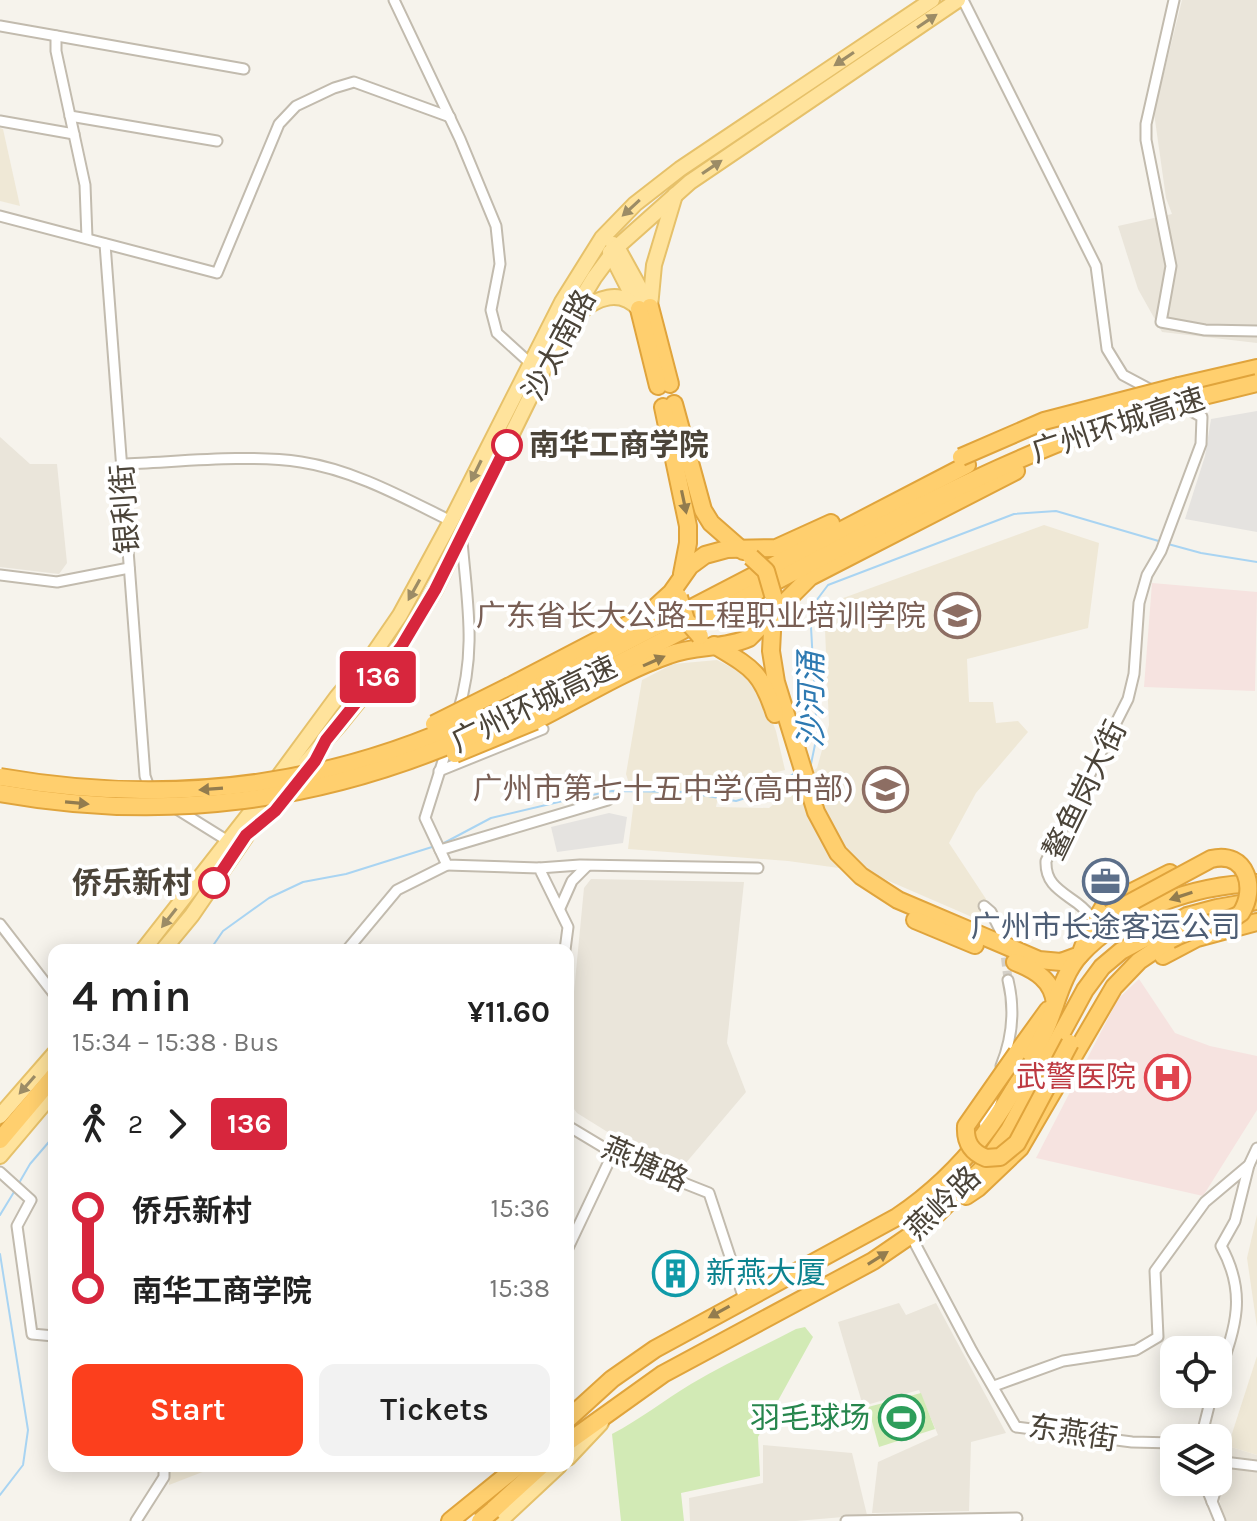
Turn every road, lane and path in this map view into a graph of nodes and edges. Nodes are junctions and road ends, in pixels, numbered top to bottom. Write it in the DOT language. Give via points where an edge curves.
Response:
graph roads {
  1 [pos="394,0"];
  2 [pos="932,0"];
  3 [pos="960,0"];
  4 [pos="1174,0"];
  5 [pos="0,26"];
  6 [pos="56,36"];
  7 [pos="244,69"];
  8 [pos="70,116"];
  9 [pos="450,117"];
  10 [pos="0,121"];
  11 [pos="74,134"];
  12 [pos="217,141"];
  13 [pos="675,194"];
  14 [pos="0,216"];
  15 [pos="87,238"];
  16 [pos="602,238"];
  17 [pos="105,244"];
  18 [pos="614,251"];
  19 [pos="576,277"];
  20 [pos="590,285"];
  21 [pos="644,308"];
  22 [pos="566,324"];
  23 [pos="1257,331"];
  24 [pos="530,363"];
  25 [pos="1257,368"];
  26 [pos="1257,383"];
  27 [pos="664,385"];
  28 [pos="1179,386"];
  29 [pos="1175,403"];
  30 [pos="122,464"];
  31 [pos="970,472"];
  32 [pos="451,521"];
  33 [pos="461,537"];
  34 [pos="749,551"];
  35 [pos="129,568"];
  36 [pos="0,575"];
  37 [pos="680,582"];
  38 [pos="791,594"];
  39 [pos="773,595"];
  40 [pos="774,615"];
  41 [pos="760,629"];
  42 [pos="721,645"];
  43 [pos="685,650"];
  44 [pos="771,651"];
  45 [pos="748,665"];
  46 [pos="476,726"];
  47 [pos="543,729"];
  48 [pos="439,771"];
  49 [pos="0,777"];
  50 [pos="275,781"];
  51 [pos="304,791"];
  52 [pos="0,793"];
  53 [pos="608,800"];
  54 [pos="228,841"];
  55 [pos="440,850"];
  56 [pos="447,865"];
  57 [pos="587,866"];
  58 [pos="539,868"];
  59 [pos="758,868"];
  60 [pos="1257,880"];
  61 [pos="1257,901"];
  62 [pos="984,906"];
  63 [pos="560,908"];
  64 [pos="1103,918"];
  65 [pos="1257,922"];
  66 [pos="0,924"];
  67 [pos="949,928"];
  68 [pos="1003,936"];
  69 [pos="1144,939"];
  70 [pos="148,944"];
  71 [pos="168,944"];
  72 [pos="352,944"];
  73 [pos="566,944"];
  74 [pos="1080,955"];
  75 [pos="1008,980"];
  76 [pos="48,986"];
  77 [pos="1055,1004"];
  78 [pos="1099,1013"];
  79 [pos="48,1061"];
  80 [pos="48,1088"];
  81 [pos="48,1090"];
  82 [pos="0,1116"];
  83 [pos="574,1130"];
  84 [pos="987,1133"];
  85 [pos="0,1140"];
  86 [pos="1257,1148"];
  87 [pos="613,1153"];
  88 [pos="0,1156"];
  89 [pos="1249,1165"];
  90 [pos="2,1175"];
  91 [pos="947,1206"];
  92 [pos="574,1235"];
  93 [pos="911,1236"];
  94 [pos="744,1299"];
  95 [pos="48,1335"];
  96 [pos="1232,1337"];
  97 [pos="994,1386"];
  98 [pos="610,1412"];
  99 [pos="574,1413"];
  100 [pos="574,1438"];
  101 [pos="1160,1443"];
  102 [pos="574,1451"];
  103 [pos="1257,1466"];
  104 [pos="164,1472"];
  105 [pos="511,1472"];
  106 [pos="535,1472"];
  107 [pos="551,1472"];
  108 [pos="1210,1496"];
  109 [pos="1212,1502"];
  110 [pos="491,1517"];
  111 [pos="1017,1518"];
  112 [pos="136,1521"];
  113 [pos="450,1521"];
  114 [pos="846,1521"];
  115 [pos="1220,1521"];
  1 -- 9 [label="street"];
  2 -- 16 [label="main road, 沙太南路, one-way" via="680,169"];
  13 -- 3 [label="main road, 沙太南路, one-way"];
  3 -- 64 [label="street, 鳌鱼岗大街" via="1096,266 1107,349 1123,375 1202,417 1201,444 1139,603 1133,685 1046,861 1053,885"];
  4 -- 23 [label="street" via="1146,124 1171,266 1161,322"];
  5 -- 6 [label="street"];
  6 -- 7 [label="street"];
  6 -- 8 [label="street"];
  8 -- 11 [label="street"];
  8 -- 12 [label="street"];
  9 -- 17 [label="street" via="354,82 334,88 296,106 279,124 217,273"];
  9 -- 24 [label="street" via="496,226 500,264 491,310 497,333"];
  10 -- 11 [label="street"];
  11 -- 15 [label="street" via="85,185"];
  13 -- 18 [label="main road, 沙太南路"];
  13 -- 21 [label="main road"];
  14 -- 15 [label="street"];
  15 -- 17 [label="street"];
  16 -- 18 [label="main road"];
  16 -- 19 [label="main road, 沙太南路"];
  17 -- 30 [label="street, 银利街"];
  18 -- 20 [label="main road, 沙太南路"];
  18 -- 21 [label="main road"];
  19 -- 20 [label="main road"];
  19 -- 24 [label="main road, 沙太南路"];
  20 -- 22 [label="main road, 沙太南路"];
  21 -- 22 [label="main road" via="621,298 600,298"];
  21 -- 27 [label="highway"];
  22 -- 33 [label="main road, 沙太南路"];
  24 -- 32 [label="main road, 沙太南路, one-way"];
  25 -- 28 [label="highway, 广州环城高速"];
  26 -- 29 [label="highway, 广州环城高速, bridge"];
  28 -- 31 [label="highway, 广州环城高速, bridge" via="1055,427"];
  28 -- 34 [label="highway, bridge" via="1032,425 789,543"];
  29 -- 31 [label="highway, 广州环城高速"];
  29 -- 38 [label="highway" via="1012,473 818,572"];
  30 -- 32 [label="street" via="301,462 376,486"];
  30 -- 35 [label="street, 银利街"];
  31 -- 46 [label="highway, 广州环城高速"];
  32 -- 54 [label="main road, 沙太南路, one-way" via="386,637 309,737 241,808"];
  33 -- 48 [label="street" via="470,661"];
  33 -- 71 [label="main road, 沙太南路" via="401,647 275,811 246,835"];
  34 -- 37 [label="highway" via="705,555"];
  34 -- 37 [label="highway, one-way" via="711,523 703,510 669,406 687,519"];
  34 -- 39 [label="highway, bridge" via="766,571"];
  35 -- 36 [label="street" via="57,582"];
  35 -- 54 [label="street, 银利街" via="145,781 155,794"];
  37 -- 42 [label="highway, bridge" via="683,616 700,636"];
  37 -- 50 [label="highway, bridge" via="656,609 628,626 434,725"];
  38 -- 40 [label="highway"];
  38 -- 44 [label="highway" via="779,616"];
  39 -- 40 [label="highway"];
  39 -- 41 [label="highway"];
  40 -- 41 [label="highway"];
  40 -- 44 [label="highway"];
  41 -- 42 [label="highway" via="745,640"];
  42 -- 43 [label="highway"];
  42 -- 45 [label="highway"];
  43 -- 45 [label="highway" via="715,652"];
  51 -- 43 [label="highway, one-way, bridge" via="408,768 493,740"];
  44 -- 67 [label="highway" via="814,807 835,848 881,890"];
  45 -- 67 [label="highway" via="766,687 810,818 825,847 869,892 905,915"];
  46 -- 50 [label="highway, 广州环城高速, bridge"];
  46 -- 51 [label="highway, 广州环城高速, bridge" via="414,760"];
  47 -- 48 [label="street"];
  48 -- 55 [label="street" via="425,818"];
  50 -- 49 [label="highway, 广州环城高速, one-way, bridge" via="222,789 142,791"];
  52 -- 51 [label="highway, 广州环城高速, one-way, bridge" via="164,807"];
  53 -- 55 [label="street"];
  54 -- 70 [label="main road, one-way"];
  55 -- 56 [label="street"];
  56 -- 58 [label="street"];
  56 -- 72 [label="street" via="397,890"];
  57 -- 58 [label="street"];
  57 -- 59 [label="street"];
  57 -- 63 [label="street" via="572,881"];
  58 -- 63 [label="street"];
  60 -- 64 [label="highway" via="1225,866 1185,868 1104,906 1097,914"];
  60 -- 74 [label="highway, 燕岭路, one-way" via="1163,901 1129,918"];
  61 -- 69 [label="highway, 燕岭路" via="1201,912"];
  62 -- 68 [label="street"];
  63 -- 73 [label="street" via="568,927"];
  64 -- 74 [label="highway" via="1089,931"];
  64 -- 78 [label="highway, bridge" via="1211,859 1229,857 1251,875 1251,898 1242,912 1170,940 1139,961"];
  65 -- 78 [label="highway" via="1212,933 1172,951 1128,983"];
  66 -- 76 [label="street"];
  67 -- 74 [label="highway" via="1039,960 1061,962"];
  67 -- 77 [label="highway" via="1036,972 1049,985"];
  69 -- 77 [label="highway, bridge" via="1106,977 1017,1143 1000,1157 986,1158 970,1147 968,1119"];
  69 -- 91 [label="highway, 燕岭路" via="1093,977 1009,1130"];
  74 -- 77 [label="highway, 燕岭路"];
  75 -- 84 [label="street" via="1010,1038 984,1120"];
  77 -- 84 [label="highway, 燕岭路"];
  78 -- 91 [label="highway" via="1020,1148 978,1188"];
  79 -- 82 [label="main road, one-way"];
  80 -- 85 [label="highway"];
  81 -- 88 [label="main road"];
  83 -- 87 [label="street, 燕塘路"];
  84 -- 94 [label="highway, 燕岭路" via="952,1174 905,1212"];
  86 -- 89 [label="street"];
  87 -- 92 [label="street"];
  87 -- 94 [label="street, 燕塘路" via="709,1193"];
  89 -- 96 [label="street" via="1235,1221 1221,1246 1238,1290"];
  89 -- 97 [label="street" via="1205,1202 1155,1271 1158,1337 1136,1350 1063,1361"];
  90 -- 95 [label="street" via="31,1200 17,1226 32,1334"];
  91 -- 93 [label="highway, 燕岭路"];
  93 -- 97 [label="street"];
  98 -- 93 [label="highway, 燕岭路, one-way" via="680,1364 831,1285"];
  94 -- 99 [label="highway, 燕岭路, one-way" via="640,1359"];
  97 -- 101 [label="street, 东燕街" via="1016,1427"];
  98 -- 100 [label="highway"];
  98 -- 102 [label="main road, 燕岭路"];
  103 -- 109 [label="street" via="1224,1462"];
  104 -- 112 [label="street"];
  105 -- 113 [label="highway"];
  106 -- 110 [label="highway"];
  107 -- 110 [label="main road"];
  108 -- 109 [label="street"];
  109 -- 115 [label="street"];
  111 -- 114 [label="street"];
}
